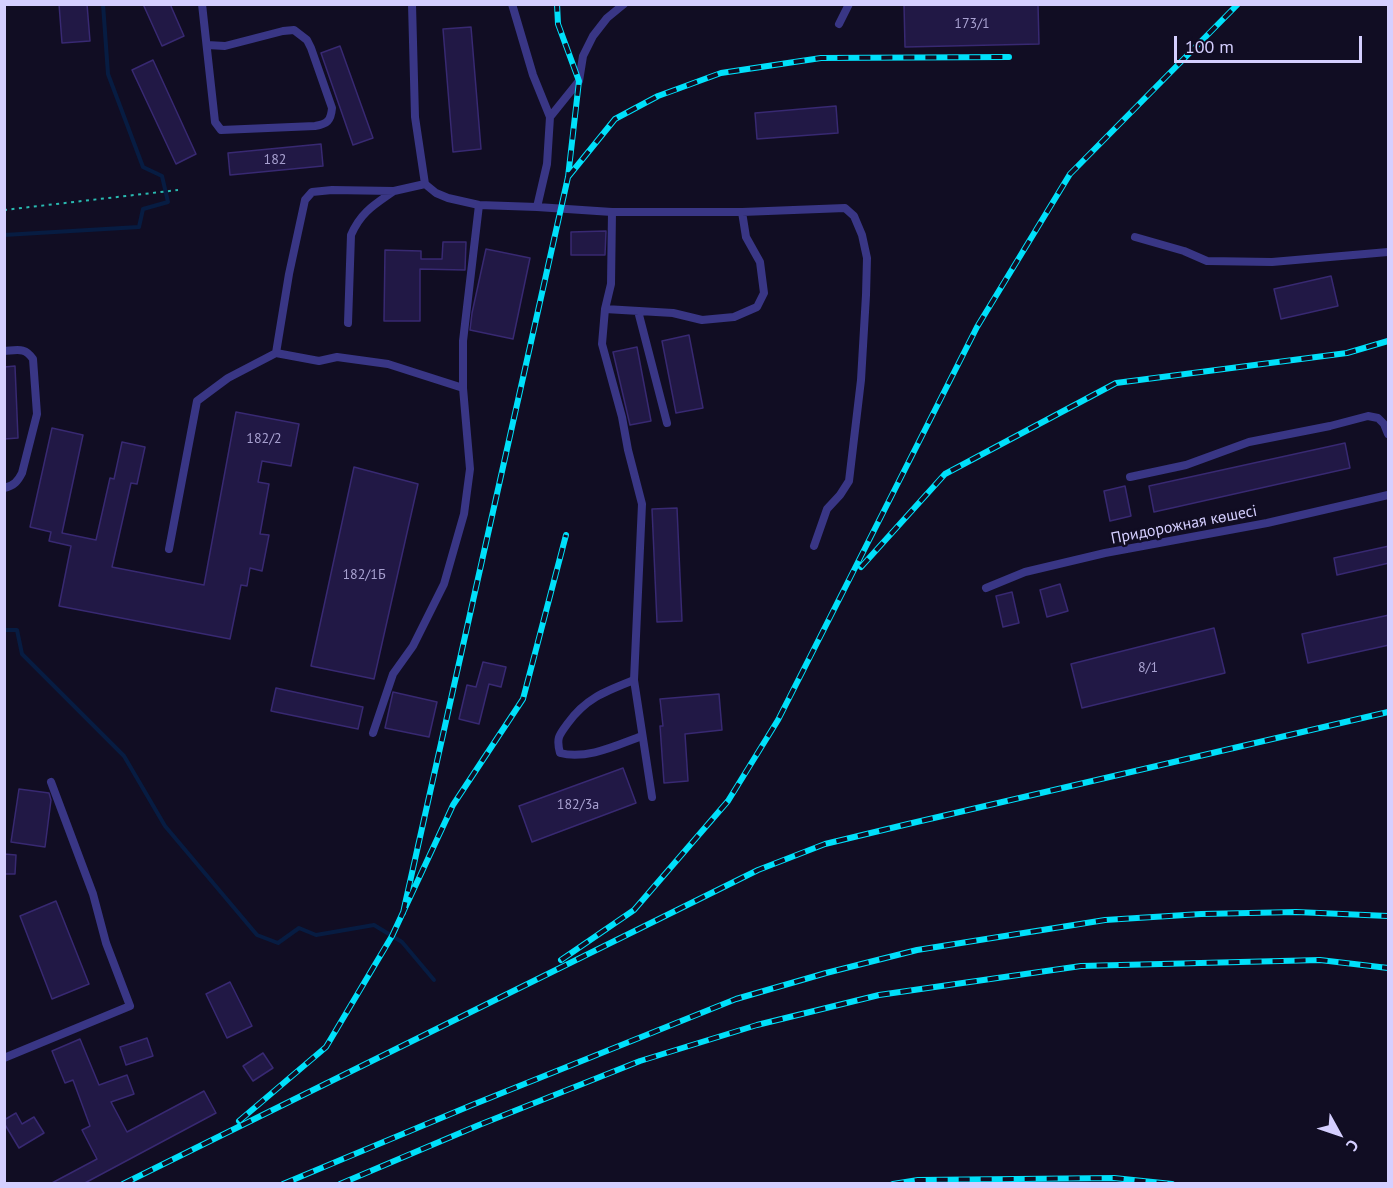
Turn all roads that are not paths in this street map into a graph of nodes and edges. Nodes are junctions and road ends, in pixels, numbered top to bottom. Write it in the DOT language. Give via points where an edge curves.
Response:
graph roads {
  1 [pos="202,4"];
  2 [pos="412,4"];
  3 [pos="512,4"];
  4 [pos="624,4"];
  5 [pos="849,4"];
  6 [pos="839,24"];
  7 [pos="207,45"];
  8 [pos="550,117"];
  9 [pos="426,184"];
  10 [pos="394,191"];
  11 [pos="479,205"];
  12 [pos="537,207"];
  13 [pos="612,212"];
  14 [pos="742,212"];
  15 [pos="1135,237"];
  16 [pos="1389,252"];
  17 [pos="605,309"];
  18 [pos="638,311"];
  19 [pos="348,323"];
  20 [pos="4,351"];
  21 [pos="276,353"];
  22 [pos="464,388"];
  23 [pos="668,423"];
  24 [pos="1389,434"];
  25 [pos="1130,477"];
  26 [pos="4,488"];
  27 [pos="1389,495"];
  28 [pos="814,546"];
  29 [pos="169,549"];
  30 [pos="986,588"];
  31 [pos="634,680"];
  32 [pos="373,733"];
  33 [pos="642,736"];
  34 [pos="51,782"];
  35 [pos="652,797"];
  36 [pos="4,1058"];
  1 -- 7 [label="lane"];
  2 -- 9 [label="lane" via="415,117"];
  3 -- 8 [label="lane"];
  4 -- 8 [label="lane" via="606,18 593,36 583,56 579,81"];
  5 -- 6 [label="lane"];
  7 -- 7 [label="lane" via="225,46 294,30 311,48 332,108 331,117 325,124 315,126 221,129 215,122"];
  8 -- 12 [label="lane" via="547,164"];
  9 -- 10 [label="lane"];
  9 -- 11 [label="lane" via="448,198"];
  10 -- 19 [label="lane" via="370,208 351,235"];
  10 -- 21 [label="lane" via="332,190 307,196"];
  11 -- 12 [label="lane"];
  11 -- 22 [label="lane" via="463,341"];
  12 -- 13 [label="lane"];
  13 -- 14 [label="lane"];
  13 -- 17 [label="lane" via="611,284"];
  14 -- 18 [label="lane" via="746,237 760,262 764,293 756,307 734,317 702,320"];
  14 -- 28 [label="lane" via="845,208 854,216 867,258 861,380 849,481 827,509"];
  15 -- 16 [label="lane" via="1184,250 1207,261 1272,262"];
  17 -- 18 [label="lane"];
  17 -- 31 [label="lane" via="602,344 642,504"];
  18 -- 23 [label="lane"];
  20 -- 26 [label="lane" via="22,350 33,359 37,414 22,473 14,485"];
  21 -- 22 [label="lane" via="319,361 337,357 388,364"];
  21 -- 29 [label="lane" via="228,378 197,401"];
  22 -- 32 [label="lane" via="470,469 464,514 444,584 413,646 393,674"];
  24 -- 25 [label="lane" via="1378,418 1368,416 1249,442 1186,465"];
  27 -- 30 [label="lane, Придорожная көшесі" via="1268,523 1105,553 1025,572"];
  31 -- 33 [label="lane"];
  31 -- 33 [label="lane" via="597,695 577,711 557,743 560,753 571,756 597,752"];
  33 -- 35 [label="lane"];
  34 -- 36 [label="lane" via="130,1006"];
}
